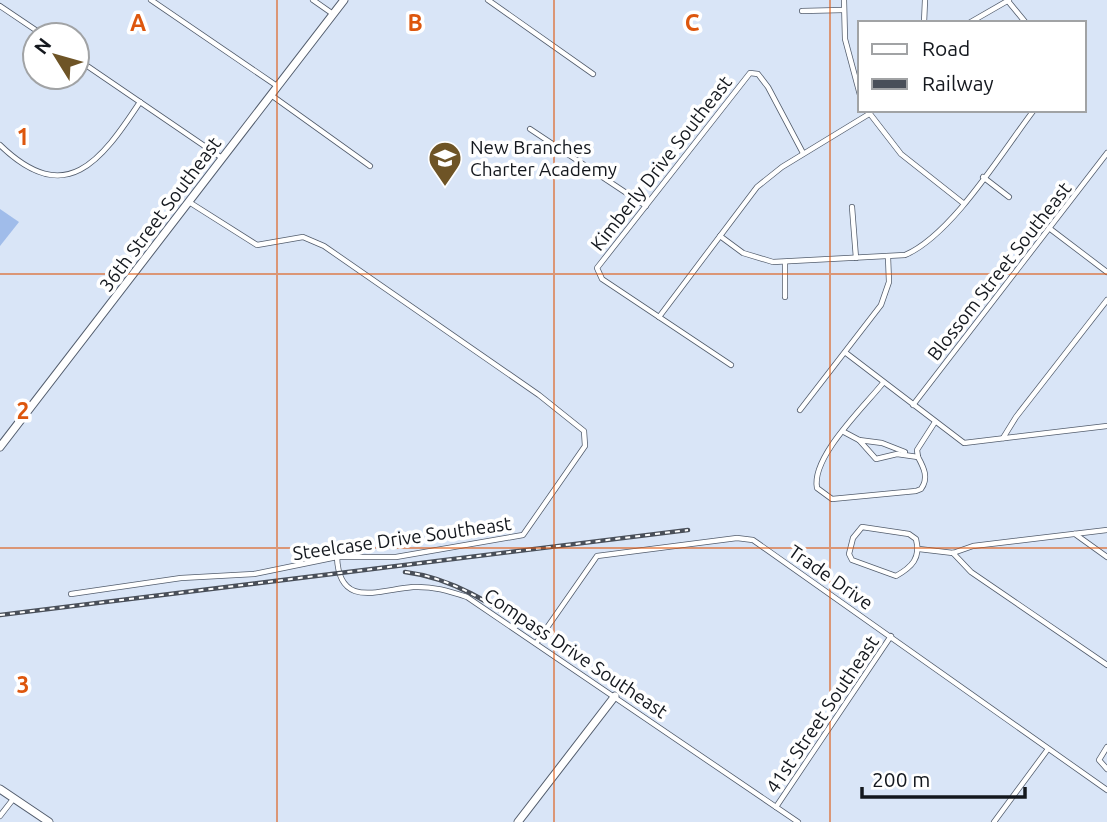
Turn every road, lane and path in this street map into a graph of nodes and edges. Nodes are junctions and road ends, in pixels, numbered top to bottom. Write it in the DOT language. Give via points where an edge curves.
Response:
graph roads {
  1 [pos="151,0"];
  2 [pos="313,0"];
  3 [pos="344,0"];
  4 [pos="488,0"];
  5 [pos="844,0"];
  6 [pos="925,0"];
  7 [pos="1009,1"];
  8 [pos="0,6"];
  9 [pos="843,10"];
  10 [pos="802,11"];
  11 [pos="333,14"];
  12 [pos="22,21"];
  13 [pos="924,21"];
  14 [pos="973,21"];
  15 [pos="1024,21"];
  16 [pos="91,69"];
  17 [pos="593,74"];
  18 [pos="277,86"];
  19 [pos="858,89"];
  20 [pos="271,95"];
  21 [pos="140,102"];
  22 [pos="868,112"];
  23 [pos="1032,112"];
  24 [pos="530,129"];
  25 [pos="0,145"];
  26 [pos="803,153"];
  27 [pos="1107,153"];
  28 [pos="222,158"];
  29 [pos="370,166"];
  30 [pos="983,177"];
  31 [pos="1009,197"];
  32 [pos="189,202"];
  33 [pos="963,203"];
  34 [pos="646,206"];
  35 [pos="852,207"];
  36 [pos="1049,228"];
  37 [pos="720,236"];
  38 [pos="888,257"];
  39 [pos="856,258"];
  40 [pos="785,262"];
  41 [pos="1107,272"];
  42 [pos="785,296"];
  43 [pos="1107,299"];
  44 [pos="659,318"];
  45 [pos="846,353"];
  46 [pos="731,365"];
  47 [pos="883,383"];
  48 [pos="913,405"];
  49 [pos="800,410"];
  50 [pos="935,422"];
  51 [pos="1107,426"];
  52 [pos="844,432"];
  53 [pos="1003,439"];
  54 [pos="859,440"];
  55 [pos="0,447"];
  56 [pos="909,454"];
  57 [pos="918,457"];
  58 [pos="1107,530"];
  59 [pos="1074,534"];
  60 [pos="919,549"];
  61 [pos="953,553"];
  62 [pos="1107,556"];
  63 [pos="337,557"];
  64 [pos="71,594"];
  65 [pos="891,636"];
  66 [pos="537,642"];
  67 [pos="1107,665"];
  68 [pos="615,696"];
  69 [pos="1107,747"];
  70 [pos="1048,749"];
  71 [pos="1107,769"];
  72 [pos="0,789"];
  73 [pos="1107,790"];
  74 [pos="14,798"];
  75 [pos="776,807"];
  76 [pos="0,816"];
  77 [pos="49,822"];
  78 [pos="518,822"];
  79 [pos="797,822"];
  80 [pos="994,822"];
  1 -- 18 [label="street"];
  2 -- 11 [label="street"];
  3 -- 11 [label="street, 36th Street Southeast"];
  4 -- 17 [label="street"];
  5 -- 9 [label="street"];
  6 -- 13 [label="street"];
  7 -- 14 [label="street"];
  7 -- 15 [label="street"];
  8 -- 12 [label="street"];
  9 -- 10 [label="street"];
  9 -- 19 [label="street" via="849,63"];
  11 -- 18 [label="street, 36th Street Southeast"];
  16 -- 21 [label="street"];
  18 -- 20 [label="street, 36th Street Southeast"];
  20 -- 28 [label="street, 36th Street Southeast"];
  20 -- 29 [label="street"];
  21 -- 25 [label="street" via="105,153 69,175 39,173"];
  21 -- 28 [label="street"];
  22 -- 26 [label="street"];
  22 -- 33 [label="street" via="901,154"];
  23 -- 30 [label="street"];
  24 -- 34 [label="street"];
  26 -- 34 [label="street, Kimberly Drive Southeast" via="768,87 758,74 750,73"];
  26 -- 37 [label="street" via="757,187"];
  27 -- 36 [label="street, Blossom Street Southeast"];
  28 -- 32 [label="street, 36th Street Southeast"];
  30 -- 31 [label="street"];
  30 -- 33 [label="street"];
  32 -- 55 [label="street, 36th Street Southeast"];
  32 -- 63 [label="street, Steelcase Drive Southeast" via="257,244 303,237 324,246 584,431 585,446 523,535 396,557"];
  33 -- 38 [label="street" via="921,248"];
  34 -- 44 [label="street, Kimberly Drive Southeast" via="596,272"];
  35 -- 39 [label="street"];
  36 -- 41 [label="street"];
  36 -- 48 [label="street, Blossom Street Southeast"];
  37 -- 40 [label="street" via="760,261"];
  37 -- 44 [label="street"];
  38 -- 39 [label="street"];
  38 -- 45 [label="street" via="889,282 881,305"];
  39 -- 40 [label="street"];
  40 -- 42 [label="street"];
  43 -- 53 [label="street"];
  44 -- 46 [label="street"];
  45 -- 47 [label="street"];
  45 -- 49 [label="street"];
  47 -- 48 [label="street"];
  47 -- 52 [label="street"];
  48 -- 50 [label="street"];
  50 -- 53 [label="street" via="964,443"];
  50 -- 57 [label="street" via="917,450"];
  51 -- 53 [label="street"];
  52 -- 54 [label="street"];
  52 -- 57 [label="street" via="825,456 816,478 817,488 832,499 921,489 925,470"];
  54 -- 56 [label="street"];
  54 -- 56 [label="street" via="876,459"];
  56 -- 57 [label="street"];
  58 -- 59 [label="street"];
  59 -- 61 [label="street" via="961,548"];
  59 -- 62 [label="street"];
  60 -- 60 [label="street" via="909,534 862,527 849,554 852,560 896,576 915,562"];
  60 -- 61 [label="street"];
  61 -- 67 [label="street" via="971,572"];
  63 -- 64 [label="street, Steelcase Drive Southeast" via="254,574 181,578"];
  63 -- 66 [label="street, Compass Drive Southeast" via="338,575 352,590 440,588 467,597"];
  65 -- 66 [label="street, Trade Drive" via="762,544 737,538 597,556"];
  65 -- 70 [label="street, Trade Drive"];
  65 -- 75 [label="street, 41st Street Southeast"];
  66 -- 68 [label="street, Compass Drive Southeast"];
  68 -- 75 [label="street, Compass Drive Southeast"];
  68 -- 78 [label="street"];
  69 -- 71 [label="street" via="1100,757 1100,764"];
  70 -- 73 [label="street, Trade Drive"];
  70 -- 80 [label="street"];
  72 -- 74 [label="street"];
  74 -- 76 [label="street"];
  74 -- 77 [label="street"];
  75 -- 79 [label="street, Compass Drive Southeast"];
}
